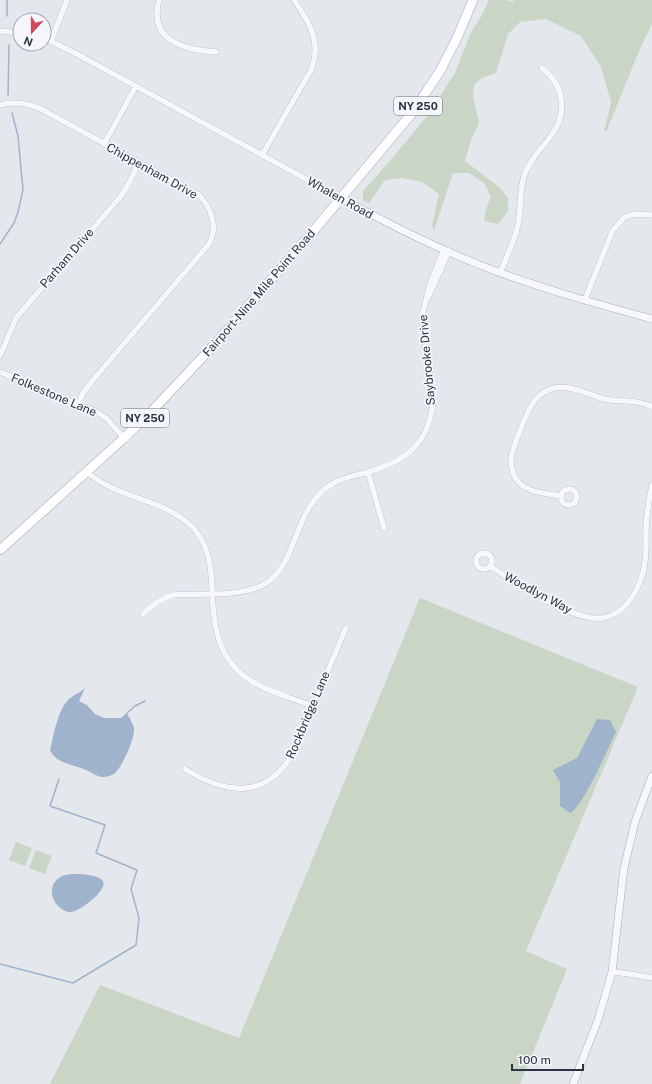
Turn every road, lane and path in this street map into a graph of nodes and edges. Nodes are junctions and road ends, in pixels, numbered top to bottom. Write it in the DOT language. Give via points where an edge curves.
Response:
graph roads {
  1 [pos="67,0"];
  2 [pos="160,0"];
  3 [pos="294,0"];
  4 [pos="473,0"];
  5 [pos="0,31"];
  6 [pos="12,32"];
  7 [pos="52,38"];
  8 [pos="52,42"];
  9 [pos="216,52"];
  10 [pos="542,68"];
  11 [pos="136,86"];
  12 [pos="0,106"];
  13 [pos="104,144"];
  14 [pos="262,155"];
  15 [pos="139,163"];
  16 [pos="340,198"];
  17 [pos="652,216"];
  18 [pos="446,250"];
  19 [pos="500,273"];
  20 [pos="584,299"];
  21 [pos="652,319"];
  22 [pos="0,356"];
  23 [pos="0,372"];
  24 [pos="78,404"];
  25 [pos="652,408"];
  26 [pos="124,438"];
  27 [pos="87,472"];
  28 [pos="368,472"];
  29 [pos="652,485"];
  30 [pos="560,496"];
  31 [pos="384,528"];
  32 [pos="649,539"];
  33 [pos="0,550"];
  34 [pos="490,566"];
  35 [pos="212,593"];
  36 [pos="142,614"];
  37 [pos="346,628"];
  38 [pos="312,706"];
  39 [pos="186,769"];
  40 [pos="652,776"];
  41 [pos="612,972"];
  42 [pos="652,978"];
  43 [pos="573,1084"];
  1 -- 7 [label="street"];
  2 -- 9 [label="street" via="157,14 162,31 167,37 189,49"];
  3 -- 14 [label="street" via="310,23 316,52 311,70"];
  4 -- 16 [label="main road, Fairport-Nine Mile Point Road / NY 250" via="448,56 428,92 398,132"];
  5 -- 6 [label="street"];
  8 -- 11 [label="street, Whalen Road"];
  10 -- 19 [label="street" via="559,89 562,102 561,117 557,128 525,174 517,229"];
  11 -- 13 [label="street"];
  11 -- 14 [label="street, Whalen Road"];
  12 -- 13 [label="street, Chippenham Drive" via="15,102 33,106"];
  13 -- 15 [label="street, Chippenham Drive"];
  14 -- 16 [label="street, Whalen Road"];
  15 -- 22 [label="street, Parham Drive" via="121,196 16,318"];
  15 -- 24 [label="street, Chippenham Drive" via="199,195 206,202 212,215 213,235 205,250 93,380"];
  16 -- 18 [label="street, Whalen Road"];
  16 -- 26 [label="main road, Fairport-Nine Mile Point Road / NY 250" via="215,344"];
  17 -- 20 [label="street" via="629,216 613,230"];
  18 -- 19 [label="street, Whalen Road"];
  18 -- 28 [label="street, Saybrooke Drive" via="437,281 423,307 422,325 433,402 429,424 410,452 392,464"];
  19 -- 20 [label="street, Whalen Road"];
  20 -- 21 [label="street, Whalen Road"];
  23 -- 24 [label="street, Folkestone Lane"];
  24 -- 26 [label="street, Folkestone Lane" via="101,415"];
  25 -- 30 [label="street" via="562,387 549,389 536,398 515,444 511,466 516,479 529,490"];
  26 -- 27 [label="main road, Fairport-Nine Mile Point Road / NY 250"];
  27 -- 33 [label="main road, Fairport-Nine Mile Point Road / NY 250"];
  27 -- 35 [label="street" via="99,482 166,509 187,522 208,552"];
  28 -- 31 [label="street"];
  28 -- 35 [label="street, Saybrooke Drive" via="340,480 319,494 308,509 283,566 268,581 247,591"];
  29 -- 32 [label="street, Woodlyn Way" via="647,517"];
  32 -- 34 [label="street, Woodlyn Way" via="636,591 619,611 602,618 574,613 532,593"];
  35 -- 36 [label="street, Saybrooke Drive" via="173,595 153,604"];
  35 -- 38 [label="street" via="215,628 220,644 234,666 253,682"];
  37 -- 38 [label="street, Rockbridge Lane"];
  38 -- 39 [label="street, Rockbridge Lane" via="292,755 269,781 254,787 235,789 210,782"];
  40 -- 41 [label="street" via="635,822 624,868"];
  41 -- 42 [label="street"];
  41 -- 43 [label="street" via="598,1020"];
}
